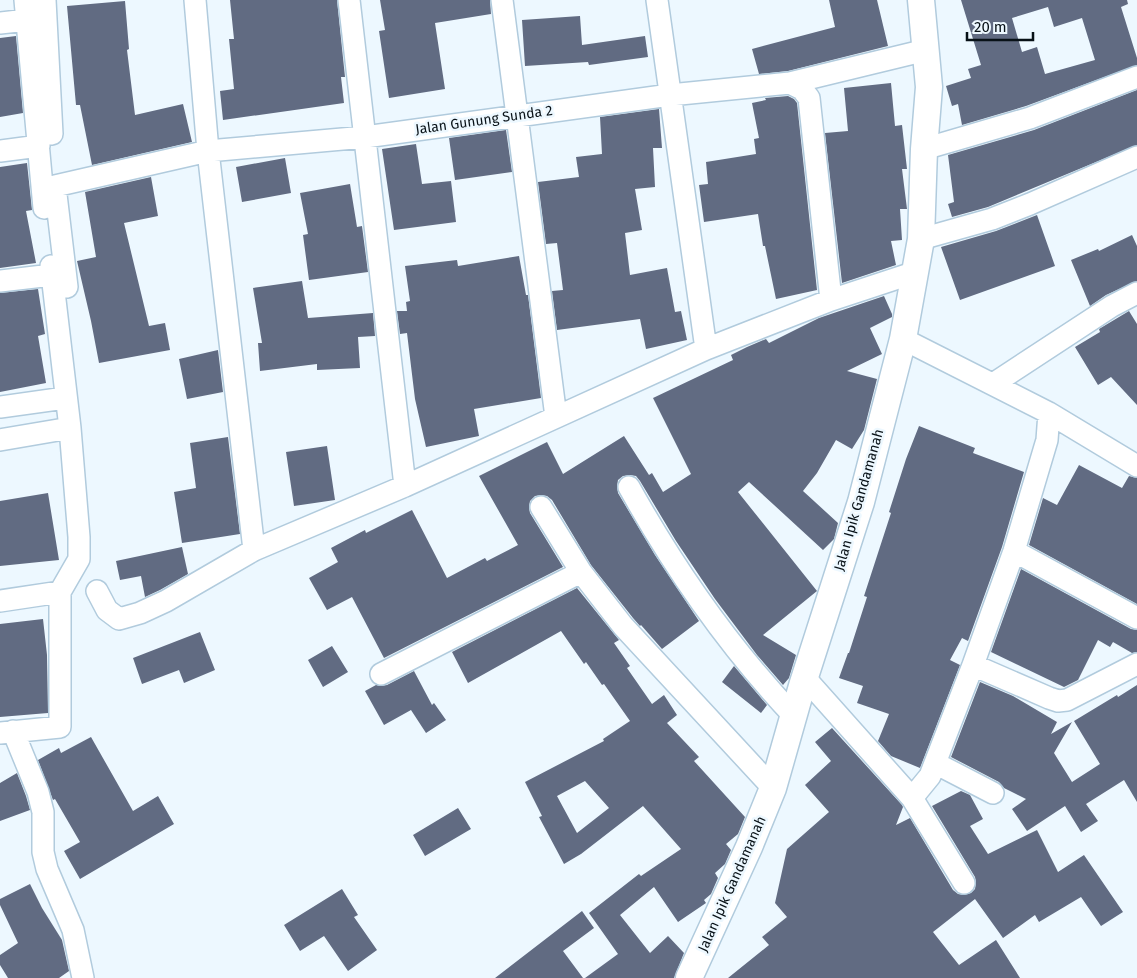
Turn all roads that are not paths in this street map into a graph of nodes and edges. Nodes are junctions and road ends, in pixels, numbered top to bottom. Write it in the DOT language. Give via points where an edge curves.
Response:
graph roads {
  1 [pos="45,0"];
  2 [pos="195,0"];
  3 [pos="349,0"];
  4 [pos="502,0"];
  5 [pos="657,0"];
  6 [pos="921,0"];
  7 [pos="26,10"];
  8 [pos="0,23"];
  9 [pos="926,50"];
  10 [pos="1137,77"];
  11 [pos="790,83"];
  12 [pos="670,95"];
  13 [pos="517,115"];
  14 [pos="364,137"];
  15 [pos="39,146"];
  16 [pos="924,149"];
  17 [pos="0,151"];
  18 [pos="208,151"];
  19 [pos="1137,157"];
  20 [pos="55,186"];
  21 [pos="921,239"];
  22 [pos="916,272"];
  23 [pos="60,281"];
  24 [pos="0,282"];
  25 [pos="1137,293"];
  26 [pos="831,300"];
  27 [pos="904,332"];
  28 [pos="706,349"];
  29 [pos="999,380"];
  30 [pos="65,398"];
  31 [pos="0,407"];
  32 [pos="1049,413"];
  33 [pos="556,417"];
  34 [pos="70,428"];
  35 [pos="0,440"];
  36 [pos="1137,466"];
  37 [pos="405,486"];
  38 [pos="628,487"];
  39 [pos="541,507"];
  40 [pos="254,550"];
  41 [pos="1014,551"];
  42 [pos="580,572"];
  43 [pos="97,591"];
  44 [pos="60,592"];
  45 [pos="0,601"];
  46 [pos="1137,618"];
  47 [pos="1137,664"];
  48 [pos="973,665"];
  49 [pos="381,674"];
  50 [pos="805,678"];
  51 [pos="794,716"];
  52 [pos="7,732"];
  53 [pos="935,763"];
  54 [pos="773,788"];
  55 [pos="993,793"];
  56 [pos="912,798"];
  57 [pos="964,883"];
  58 [pos="84,978"];
  59 [pos="689,978"];
  1 -- 20 [label="street"];
  2 -- 18 [label="street"];
  3 -- 14 [label="street"];
  4 -- 13 [label="street"];
  5 -- 12 [label="street"];
  6 -- 9 [label="street, Jalan Ipik Gandamanah"];
  7 -- 8 [label="street"];
  7 -- 15 [label="street"];
  9 -- 11 [label="street, Jalan Gunung Sunda 2"];
  9 -- 16 [label="street, Jalan Ipik Gandamanah" via="930,87"];
  10 -- 16 [label="street" via="1030,118"];
  11 -- 12 [label="street, Jalan Gunung Sunda 2"];
  11 -- 26 [label="street" via="802,89 809,98"];
  12 -- 13 [label="street, Jalan Gunung Sunda 2"];
  12 -- 28 [label="street"];
  13 -- 14 [label="street, Jalan Gunung Sunda 2"];
  13 -- 33 [label="street"];
  14 -- 18 [label="street, Jalan Gunung Sunda 2"];
  14 -- 37 [label="street"];
  15 -- 17 [label="street"];
  15 -- 23 [label="street" via="41,180"];
  16 -- 21 [label="street, Jalan Ipik Gandamanah"];
  18 -- 20 [label="street, Jalan Gunung Sunda 2"];
  18 -- 40 [label="street"];
  19 -- 21 [label="street" via="999,216"];
  20 -- 23 [label="street"];
  21 -- 22 [label="street, Jalan Ipik Gandamanah"];
  22 -- 26 [label="street"];
  22 -- 27 [label="street, Jalan Ipik Gandamanah"];
  23 -- 24 [label="street"];
  23 -- 30 [label="street"];
  25 -- 29 [label="street"];
  26 -- 28 [label="street"];
  27 -- 29 [label="street"];
  27 -- 50 [label="street, Jalan Ipik Gandamanah" via="861,502"];
  28 -- 33 [label="street"];
  29 -- 32 [label="street"];
  30 -- 31 [label="street"];
  30 -- 34 [label="street"];
  32 -- 36 [label="street"];
  32 -- 41 [label="street" via="1047,440"];
  33 -- 37 [label="street"];
  34 -- 35 [label="street"];
  34 -- 44 [label="street" via="79,559"];
  37 -- 40 [label="street"];
  38 -- 51 [label="street" via="696,596 759,679"];
  39 -- 42 [label="street"];
  40 -- 43 [label="street" via="140,614 119,618 108,610"];
  41 -- 46 [label="street"];
  41 -- 48 [label="street"];
  42 -- 49 [label="street"];
  42 -- 54 [label="street" via="623,626"];
  44 -- 45 [label="street"];
  44 -- 52 [label="street" via="60,727"];
  47 -- 48 [label="street" via="1068,700 1058,701"];
  48 -- 53 [label="street"];
  50 -- 51 [label="street, Jalan Ipik Gandamanah"];
  50 -- 56 [label="street"];
  51 -- 54 [label="street, Jalan Ipik Gandamanah"];
  52 -- 58 [label="street" via="38,792 43,812 43,852 47,869 73,930"];
  53 -- 55 [label="street"];
  53 -- 56 [label="street" via="930,776"];
  54 -- 59 [label="street, Jalan Ipik Gandamanah"];
  56 -- 57 [label="street"];
}
